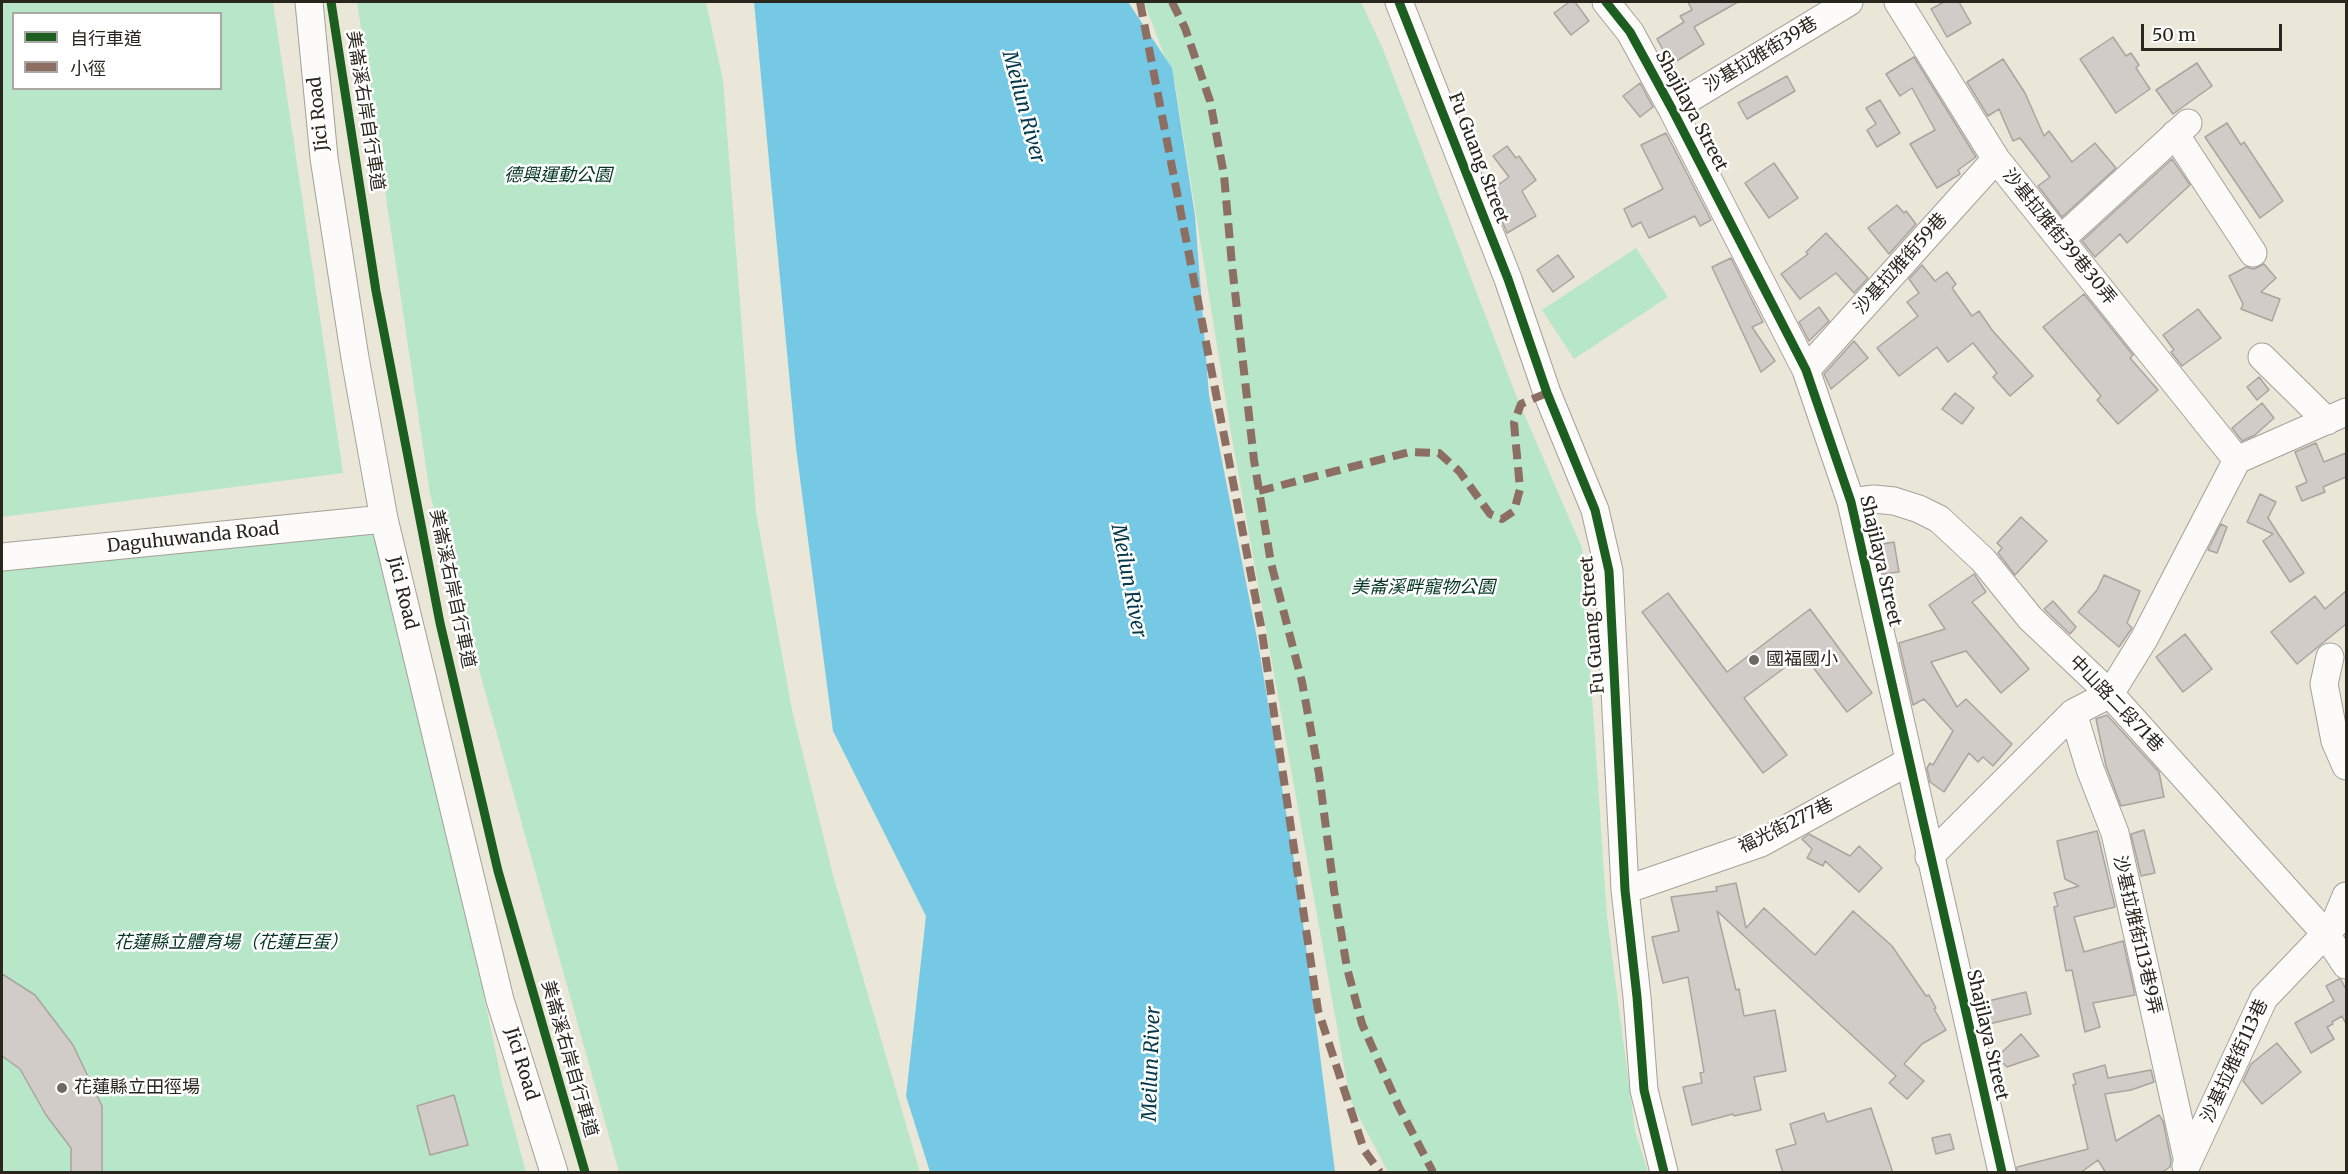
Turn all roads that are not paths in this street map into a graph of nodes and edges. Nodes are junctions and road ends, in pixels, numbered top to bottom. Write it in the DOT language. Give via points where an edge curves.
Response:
graph roads {
  1 [pos="309,2"];
  2 [pos="1606,2"];
  3 [pos="1849,2"];
  4 [pos="1898,2"];
  5 [pos="1405,4"];
  6 [pos="1672,109"];
  7 [pos="1996,159"];
  8 [pos="2061,239"];
  9 [pos="2253,253"];
  10 [pos="2262,357"];
  11 [pos="1806,370"];
  12 [pos="2337,417"];
  13 [pos="2237,460"];
  14 [pos="1851,502"];
  15 [pos="384,519"];
  16 [pos="2,556"];
  17 [pos="2330,657"];
  18 [pos="2110,694"];
  19 [pos="2073,712"];
  20 [pos="1908,762"];
  21 [pos="2346,765"];
  22 [pos="1929,857"];
  23 [pos="1625,890"];
  24 [pos="2346,896"];
  25 [pos="2325,933"];
  26 [pos="2346,965"];
  27 [pos="2186,1167"];
  28 [pos="554,1173"];
  29 [pos="1664,1173"];
  30 [pos="2002,1173"];
  1 -- 15 [label="street, Jici Road" via="324,158"];
  2 -- 6 [label="street, Shajilaya Street" via="1630,32"];
  3 -- 6 [label="street, 沙基拉雅街39巷"];
  4 -- 7 [label="street, 沙基拉雅街39巷30弄"];
  5 -- 23 [label="street, Fu Guang Street" via="1547,393 1595,510 1609,571"];
  6 -- 11 [label="street, Shajilaya Street"];
  7 -- 8 [label="street, 沙基拉雅街39巷30弄"];
  7 -- 11 [label="street, 沙基拉雅街59巷"];
  8 -- 9 [label="street" via="2181,129"];
  8 -- 13 [label="street, 沙基拉雅街39巷30弄"];
  10 -- 12 [label="street"];
  11 -- 14 [label="street, Shajilaya Street"];
  12 -- 13 [label="street"];
  13 -- 18 [label="street" via="2144,639"];
  14 -- 18 [label="street, 中山路二段71巷" via="1894,501 1939,519 1983,560 2030,618"];
  14 -- 20 [label="street, Shajilaya Street"];
  15 -- 16 [label="street, Daguhuwanda Road"];
  15 -- 28 [label="street, Jici Road" via="500,1000"];
  17 -- 21 [label="street" via="2324,684 2335,741"];
  18 -- 19 [label="street"];
  18 -- 25 [label="street, 中山路二段71巷"];
  19 -- 22 [label="street"];
  19 -- 27 [label="street, 沙基拉雅街113巷9弄" via="2115,833"];
  20 -- 22 [label="street, Shajilaya Street"];
  20 -- 23 [label="street, 福光街277巷" via="1761,843"];
  22 -- 30 [label="street, Shajilaya Street"];
  23 -- 29 [label="street, Fu Guang Street" via="1644,1090"];
  24 -- 25 [label="street, 沙基拉雅街113巷" via="2334,925"];
  25 -- 26 [label="street, 中山路二段71巷"];
  25 -- 27 [label="street, 沙基拉雅街113巷" via="2264,998"];
}
